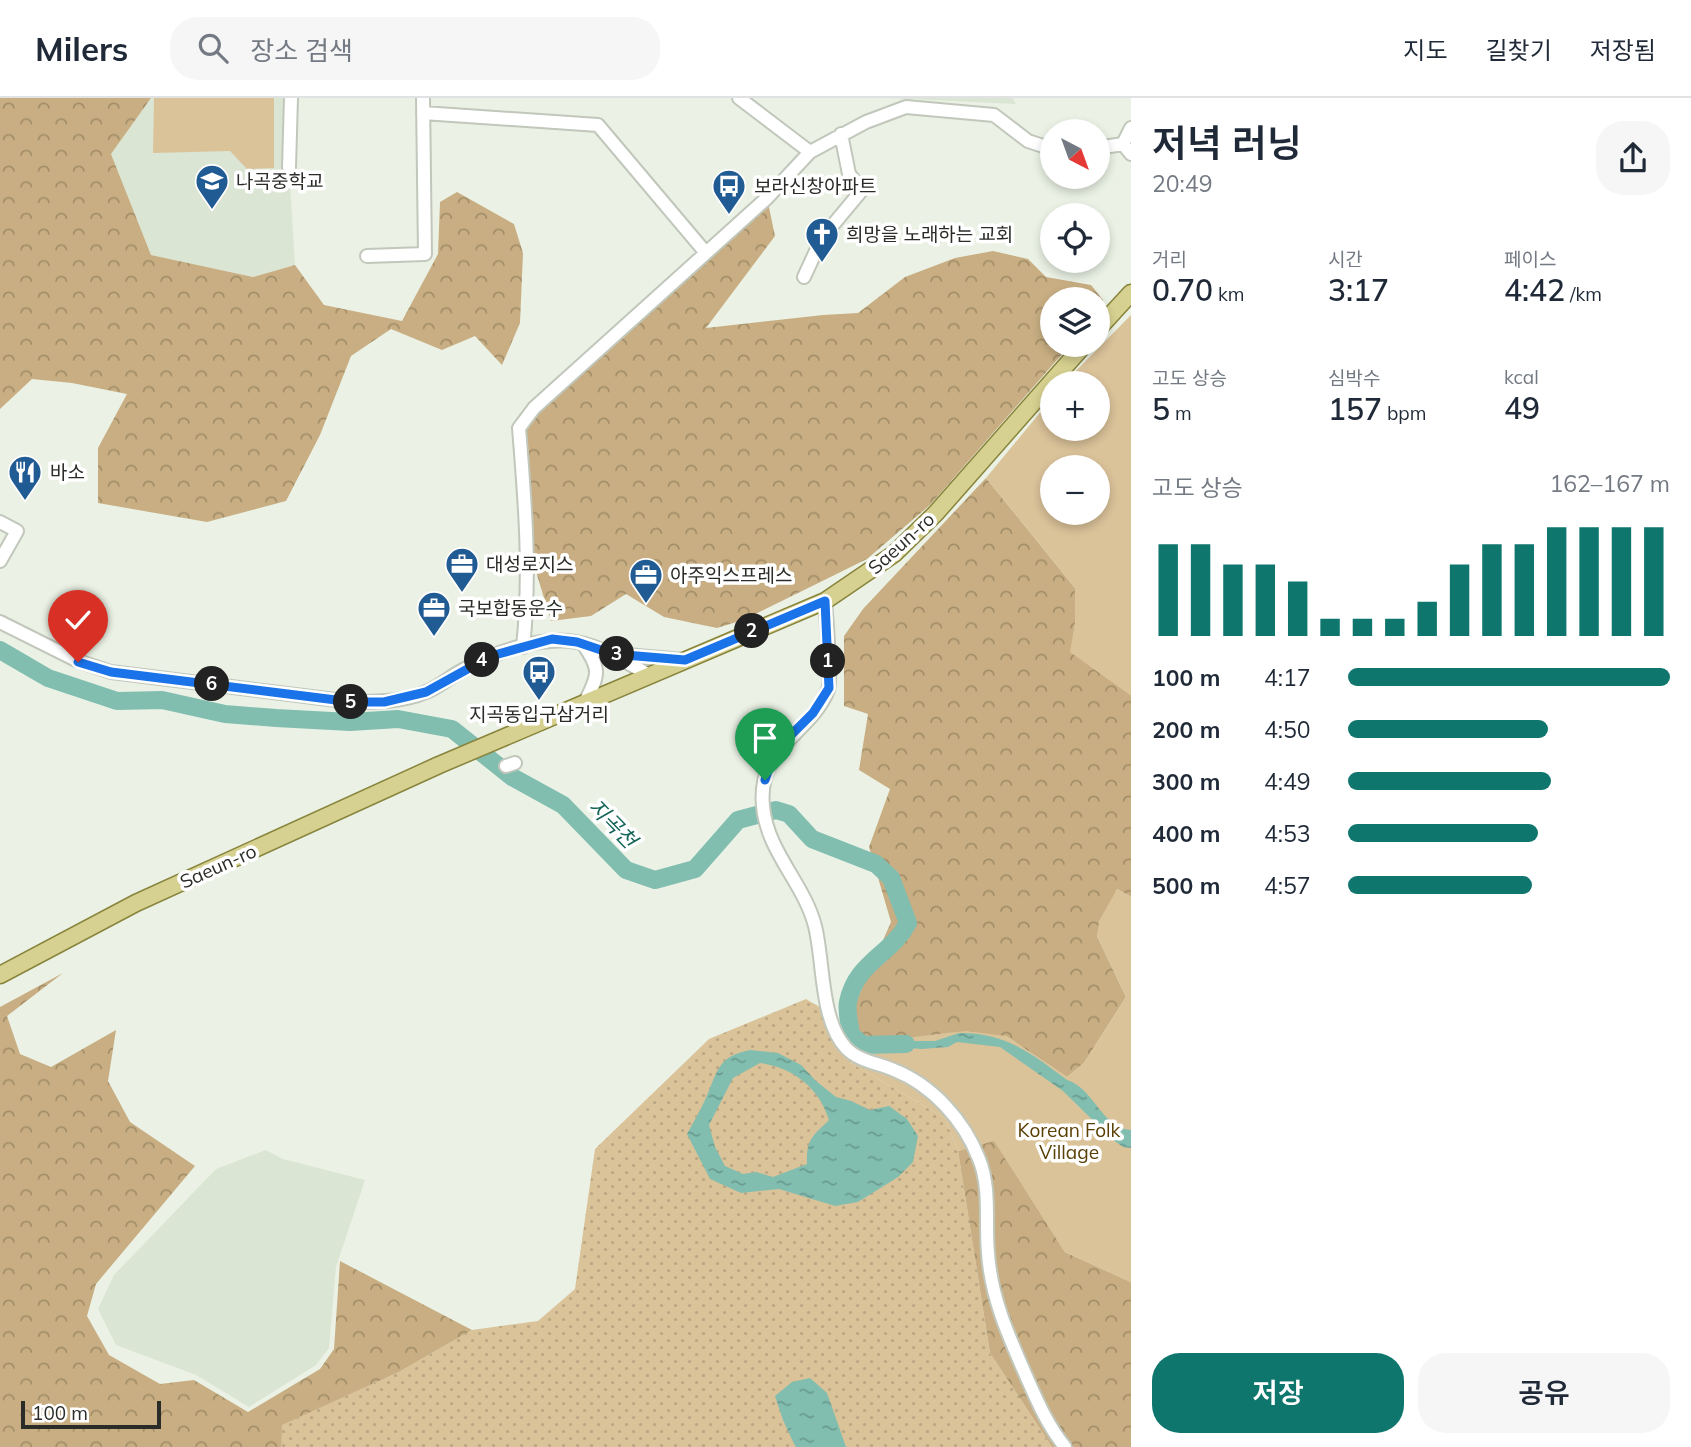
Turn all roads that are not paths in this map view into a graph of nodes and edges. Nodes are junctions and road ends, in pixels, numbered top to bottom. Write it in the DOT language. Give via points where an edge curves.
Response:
graph roads {
  1 [pos="290,98"];
  2 [pos="423,98"];
  3 [pos="738,98"];
  4 [pos="423,113"];
  5 [pos="1131,128"];
  6 [pos="841,134"];
  7 [pos="1040,145"];
  8 [pos="1127,149"];
  9 [pos="810,152"];
  10 [pos="289,167"];
  11 [pos="706,253"];
  12 [pos="367,256"];
  13 [pos="804,277"];
  14 [pos="1131,293"];
  15 [pos="1110,316"];
  16 [pos="1073,357"];
  17 [pos="0,522"];
  18 [pos="0,561"];
  19 [pos="825,601"];
  20 [pos="0,622"];
  21 [pos="582,643"];
  22 [pos="523,647"];
  23 [pos="613,654"];
  24 [pos="685,660"];
  25 [pos="649,675"];
  26 [pos="585,702"];
  27 [pos="0,975"];
  28 [pos="1065,1447"];
  1 -- 10 [label="street"];
  2 -- 4 [label="street"];
  3 -- 9 [label="street"];
  4 -- 11 [label="street" via="598,125"];
  4 -- 12 [label="street" via="425,254"];
  5 -- 8 [label="street"];
  6 -- 7 [label="street" via="906,107 995,115"];
  6 -- 9 [label="street"];
  6 -- 13 [label="street" via="849,174 862,190 822,238"];
  9 -- 11 [label="street"];
  11 -- 22 [label="street" via="534,408 519,428 528,545"];
  14 -- 15 [label="main road"];
  16 -- 19 [label="main road, Saeun-ro" via="936,513 894,554"];
  17 -- 18 [label="street" via="17,531"];
  19 -- 24 [label="main road, Saeun-ro"];
  19 -- 28 [label="street" via="829,688 772,760 762,805 767,827 814,925 826,996 845,1047 856,1056 919,1081 963,1128 980,1160 992,1289 1004,1327 1050,1428"];
  20 -- 22 [label="street" via="78,662 111,672 352,702 384,702 426,692 491,656"];
  21 -- 22 [label="street" via="552,639"];
  21 -- 23 [label="street"];
  21 -- 26 [label="street" via="593,658 597,675"];
  23 -- 24 [label="street"];
  23 -- 25 [label="street"];
  24 -- 25 [label="main road, Saeun-ro"];
  25 -- 26 [label="main road, Saeun-ro"];
  26 -- 27 [label="main road, Saeun-ro" via="136,903"];
}
